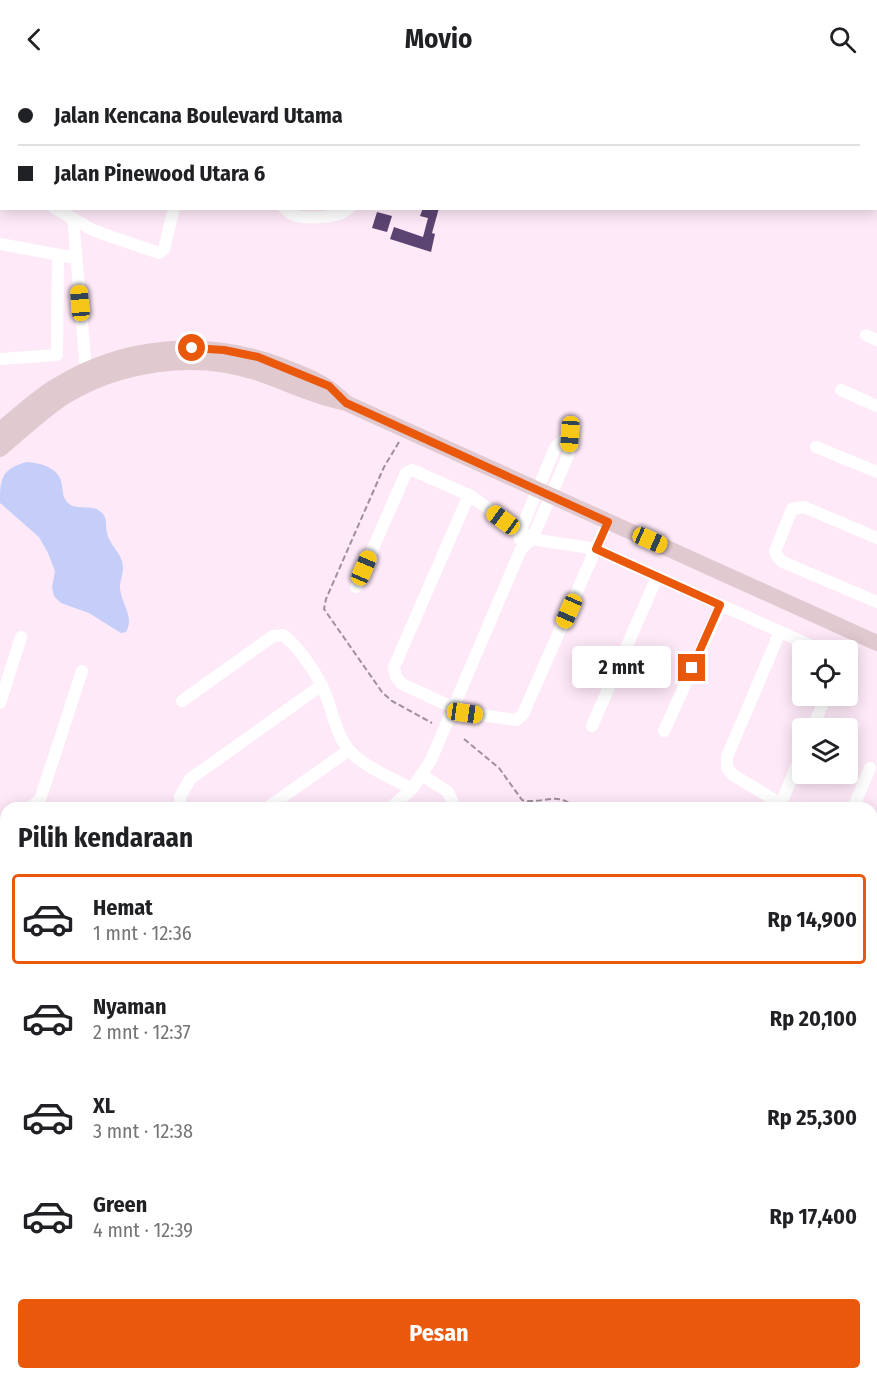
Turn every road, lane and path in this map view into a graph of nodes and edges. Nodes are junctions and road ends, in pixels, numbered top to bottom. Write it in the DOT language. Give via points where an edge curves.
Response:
graph roads {
  1 [pos="58,210"];
  2 [pos="174,210"];
  3 [pos="287,210"];
  4 [pos="347,210"];
  5 [pos="73,218"];
  6 [pos="0,244"];
  7 [pos="57,255"];
  8 [pos="76,258"];
  9 [pos="0,359"];
  10 [pos="89,376"];
  11 [pos="841,390"];
  12 [pos="877,405"];
  13 [pos="0,430"];
  14 [pos="816,447"];
  15 [pos="0,449"];
  16 [pos="877,472"];
  17 [pos="543,494"];
  18 [pos="469,495"];
  19 [pos="608,522"];
  20 [pos="520,532"];
  21 [pos="877,538"];
  22 [pos="532,539"];
  23 [pos="521,549"];
  24 [pos="596,549"];
  25 [pos="657,577"];
  26 [pos="356,587"];
  27 [pos="877,602"];
  28 [pos="720,605"];
  29 [pos="780,632"];
  30 [pos="21,637"];
  31 [pos="798,640"];
  32 [pos="877,643"];
  33 [pos="82,670"];
  34 [pos="322,685"];
  35 [pos="182,701"];
  36 [pos="0,703"];
  37 [pos="453,707"];
  38 [pos="592,726"];
  39 [pos="664,731"];
  40 [pos="464,739"];
  41 [pos="349,750"];
  42 [pos="870,768"];
  43 [pos="422,775"];
  44 [pos="792,781"];
  45 [pos="412,789"];
  46 [pos="37,802"];
  47 [pos="180,802"];
  48 [pos="275,802"];
  49 [pos="397,802"];
  50 [pos="454,802"];
  51 [pos="568,802"];
  52 [pos="775,802"];
  53 [pos="785,802"];
  54 [pos="856,802"];
  1 -- 5 [label="street"];
  2 -- 5 [label="street" via="164,249 159,253 95,231"];
  3 -- 4 [label="street" via="295,216"];
  5 -- 8 [label="street"];
  6 -- 7 [label="street"];
  7 -- 8 [label="street"];
  7 -- 9 [label="street" via="57,355"];
  8 -- 10 [label="street"];
  10 -- 13 [label="street" via="57,385"];
  10 -- 15 [label="street"];
  10 -- 17 [label="street" via="160,364 222,364 254,371 323,399 346,403"];
  11 -- 12 [label="street"];
  14 -- 16 [label="street"];
  17 -- 19 [label="street"];
  17 -- 20 [label="street"];
  17 -- 22 [label="street"];
  18 -- 20 [label="street"];
  18 -- 26 [label="street" via="412,470 406,473"];
  18 -- 37 [label="street" via="394,667 402,684"];
  19 -- 24 [label="street"];
  19 -- 32 [label="street"];
  20 -- 22 [label="street"];
  20 -- 23 [label="street"];
  21 -- 27 [label="street" via="797,507 792,509 776,551 779,559"];
  22 -- 23 [label="street"];
  22 -- 24 [label="street"];
  23 -- 37 [label="street"];
  24 -- 25 [label="street"];
  24 -- 37 [label="street" via="523,714 517,720 465,713"];
  25 -- 28 [label="street"];
  25 -- 38 [label="street"];
  28 -- 29 [label="street"];
  28 -- 39 [label="street"];
  29 -- 31 [label="street"];
  29 -- 52 [label="street" via="727,757 727,768 733,776"];
  30 -- 36 [label="street"];
  33 -- 46 [label="street"];
  34 -- 35 [label="street" via="290,641 283,635 273,636"];
  34 -- 41 [label="street"];
  34 -- 47 [label="street" via="190,778"];
  37 -- 43 [label="street"];
  40 -- 51 [label="path" via="499,768 522,800 558,798"];
  41 -- 45 [label="street"];
  41 -- 48 [label="street"];
  42 -- 54 [label="street"];
  43 -- 45 [label="street"];
  43 -- 50 [label="street" via="448,792"];
  44 -- 53 [label="street"];
  45 -- 49 [label="street"];
}
